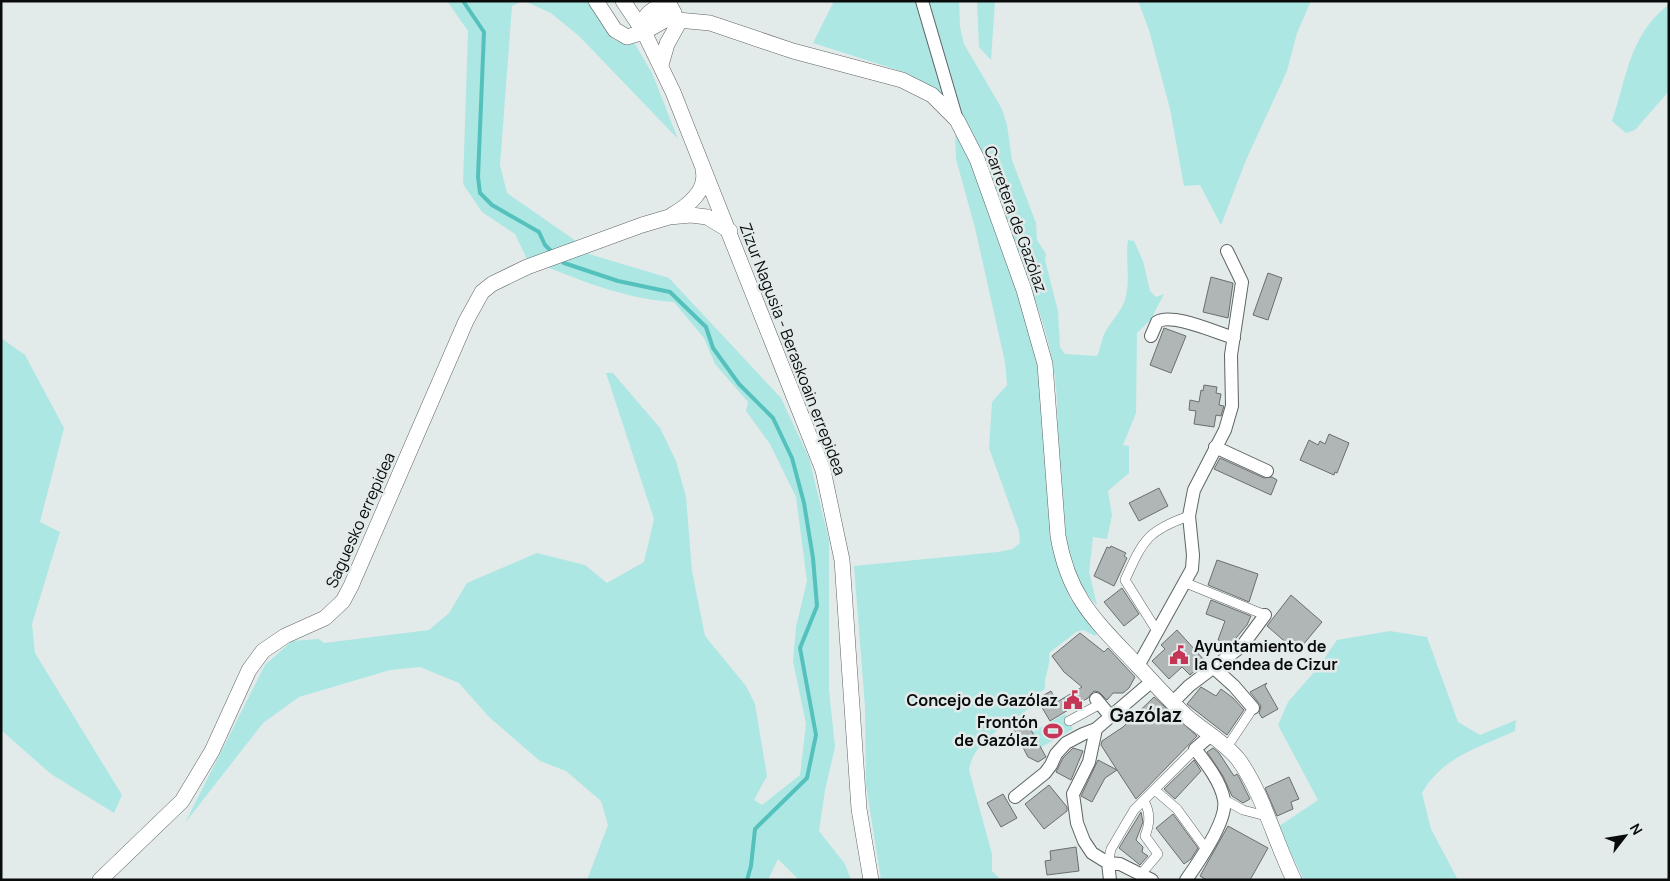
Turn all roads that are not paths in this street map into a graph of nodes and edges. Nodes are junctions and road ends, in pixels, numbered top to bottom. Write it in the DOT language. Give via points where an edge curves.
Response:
graph roads {
  1 [pos="596,1"];
  2 [pos="623,1"];
  3 [pos="922,1"];
  4 [pos="667,3"];
  5 [pos="676,18"];
  6 [pos="710,23"];
  7 [pos="644,32"];
  8 [pos="661,65"];
  9 [pos="957,120"];
  10 [pos="701,159"];
  11 [pos="717,200"];
  12 [pos="686,216"];
  13 [pos="669,217"];
  14 [pos="730,231"];
  15 [pos="1227,251"];
  16 [pos="1151,336"];
  17 [pos="1234,338"];
  18 [pos="1215,447"];
  19 [pos="1268,471"];
  20 [pos="1189,516"];
  21 [pos="1186,583"];
  22 [pos="1265,615"];
  23 [pos="1157,631"];
  24 [pos="1138,666"];
  25 [pos="1214,668"];
  26 [pos="1151,682"];
  27 [pos="1098,702"];
  28 [pos="1172,703"];
  29 [pos="1252,708"];
  30 [pos="1112,717"];
  31 [pos="1069,721"];
  32 [pos="1096,729"];
  33 [pos="1211,735"];
  34 [pos="1227,747"];
  35 [pos="1195,749"];
  36 [pos="1156,791"];
  37 [pos="1015,797"];
  38 [pos="1225,800"];
  39 [pos="1144,801"];
  40 [pos="1266,816"];
  41 [pos="1206,849"];
  42 [pos="1108,863"];
  43 [pos="1147,877"];
  44 [pos="1192,878"];
  45 [pos="100,880"];
  46 [pos="870,880"];
  47 [pos="1110,880"];
  48 [pos="1294,880"];
  1 -- 7 [label="street" via="606,20 621,35 628,37"];
  2 -- 7 [label="street, Zizur Nagusia - Beraskoain errepidea"];
  3 -- 9 [label="street"];
  4 -- 5 [label="street"];
  4 -- 6 [label="street"];
  4 -- 7 [label="street" via="651,10 644,19"];
  5 -- 6 [label="street"];
  5 -- 7 [label="street" via="667,19"];
  5 -- 8 [label="street" via="678,26 667,44"];
  6 -- 9 [label="street, Carretera de Gazólaz" via="786,49 902,80 932,96"];
  7 -- 8 [label="street, Zizur Nagusia - Beraskoain errepidea"];
  8 -- 10 [label="street, Zizur Nagusia - Beraskoain errepidea"];
  9 -- 24 [label="street, Carretera de Gazólaz" via="977,159 1024,290 1045,364 1062,563 1077,597 1099,627"];
  10 -- 11 [label="street, Zizur Nagusia - Beraskoain errepidea"];
  10 -- 13 [label="street" via="705,177 697,194 685,208"];
  11 -- 12 [label="street" via="712,206"];
  11 -- 14 [label="street, Zizur Nagusia - Beraskoain errepidea"];
  12 -- 13 [label="street"];
  12 -- 14 [label="street" via="707,217"];
  13 -- 45 [label="street, Saguesko errepidea" via="545,260 492,284 476,301 343,601 325,618 285,636 263,651 249,670 212,751 182,801"];
  14 -- 46 [label="street, Zizur Nagusia - Beraskoain errepidea" via="808,427 834,513 845,590 859,809"];
  15 -- 17 [label="street" via="1242,282"];
  16 -- 17 [label="street" via="1157,322 1164,318"];
  17 -- 18 [label="street" via="1231,413"];
  18 -- 19 [label="street"];
  18 -- 20 [label="street" via="1194,490"];
  20 -- 21 [label="street" via="1193,555"];
  20 -- 23 [label="street" via="1151,534 1140,548 1125,580"];
  21 -- 22 [label="street"];
  21 -- 23 [label="street"];
  22 -- 25 [label="street" via="1242,646"];
  23 -- 24 [label="street"];
  24 -- 26 [label="street, Carretera de Gazólaz"];
  25 -- 28 [label="street"];
  25 -- 29 [label="street"];
  26 -- 28 [label="street, Carretera de Gazólaz"];
  26 -- 30 [label="street"];
  27 -- 30 [label="street"];
  27 -- 31 [label="street"];
  28 -- 33 [label="street, Carretera de Gazólaz"];
  29 -- 34 [label="street"];
  30 -- 32 [label="street"];
  32 -- 37 [label="street" via="1066,743 1045,773"];
  32 -- 42 [label="street" via="1089,762 1073,794 1074,808 1084,841 1092,853"];
  33 -- 34 [label="street, Carretera de Gazólaz"];
  33 -- 35 [label="street"];
  34 -- 40 [label="street, Carretera de Gazólaz" via="1248,775"];
  35 -- 36 [label="street"];
  35 -- 38 [label="street"];
  36 -- 39 [label="street"];
  36 -- 41 [label="street" via="1176,809"];
  38 -- 40 [label="street" via="1243,810"];
  38 -- 41 [label="street" via="1224,810"];
  39 -- 42 [label="street" via="1134,810 1111,849"];
  39 -- 43 [label="street" via="1150,824 1145,836 1158,854"];
  40 -- 48 [label="street, Carretera de Gazólaz"];
  41 -- 44 [label="street"];
  42 -- 43 [label="street" via="1120,864"];
  42 -- 47 [label="street"];
}
